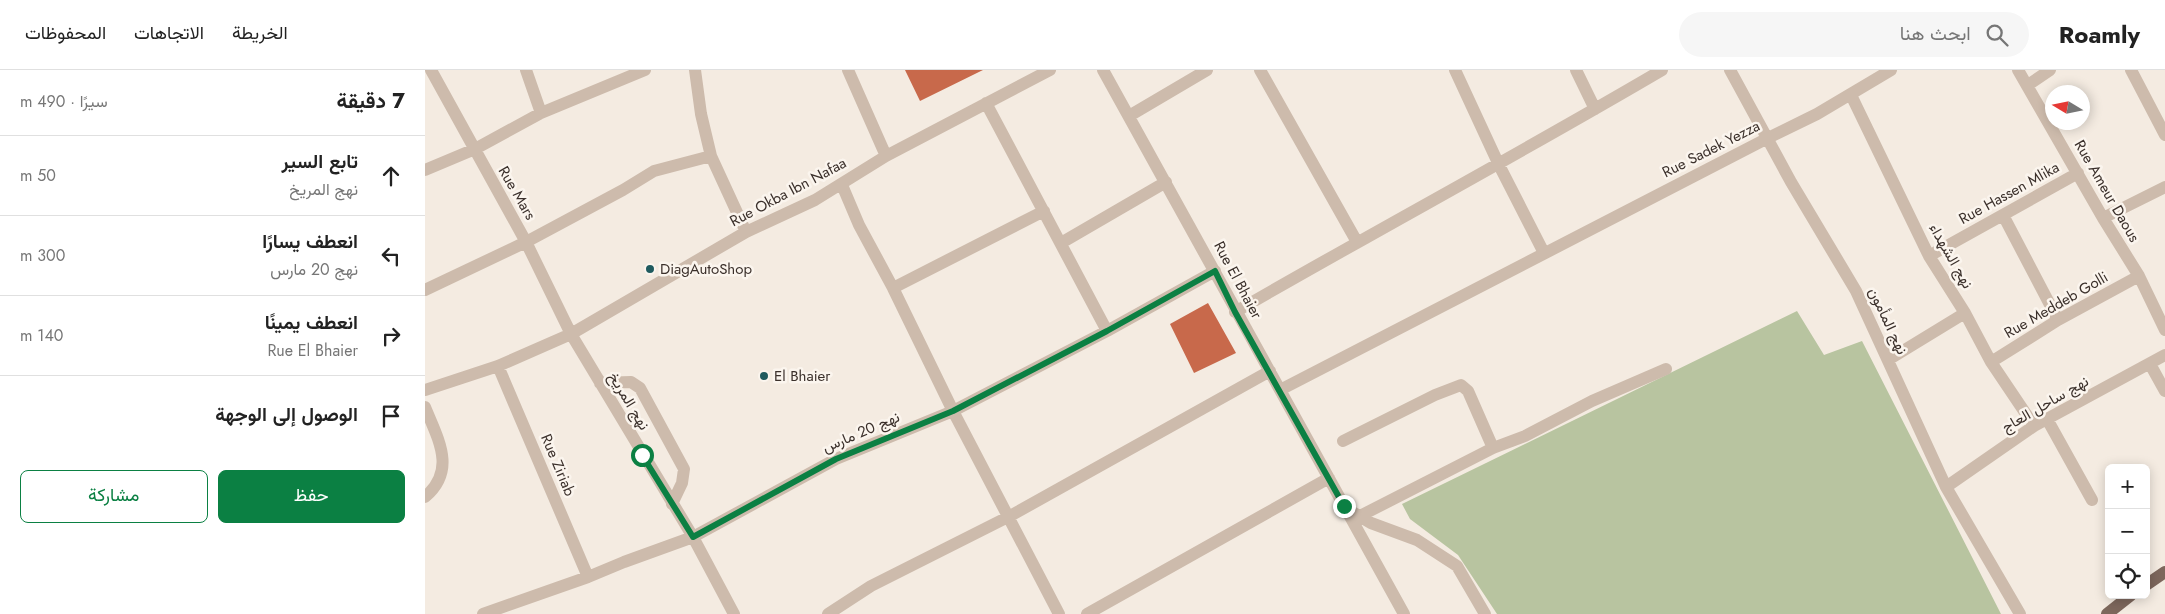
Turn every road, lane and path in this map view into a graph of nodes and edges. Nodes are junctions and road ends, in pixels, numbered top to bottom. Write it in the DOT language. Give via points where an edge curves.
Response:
graph roads {
  1 [pos="431,70"];
  2 [pos="526,70"];
  3 [pos="645,70"];
  4 [pos="695,70"];
  5 [pos="849,70"];
  6 [pos="1050,70"];
  7 [pos="1103,70"];
  8 [pos="1207,70"];
  9 [pos="1260,70"];
  10 [pos="1455,70"];
  11 [pos="1576,70"];
  12 [pos="1662,70"];
  13 [pos="1730,70"];
  14 [pos="1891,70"];
  15 [pos="2018,70"];
  16 [pos="2050,70"];
  17 [pos="2131,70"];
  18 [pos="2027,84"];
  19 [pos="1851,95"];
  20 [pos="986,103"];
  21 [pos="1595,110"];
  22 [pos="541,112"];
  23 [pos="1129,116"];
  24 [pos="2161,118"];
  25 [pos="2165,135"];
  26 [pos="1768,138"];
  27 [pos="475,149"];
  28 [pos="711,156"];
  29 [pos="886,156"];
  30 [pos="1499,165"];
  31 [pos="425,170"];
  32 [pos="2078,174"];
  33 [pos="1166,182"];
  34 [pos="842,185"];
  35 [pos="2165,187"];
  36 [pos="1044,211"];
  37 [pos="2003,215"];
  38 [pos="2103,218"];
  39 [pos="745,232"];
  40 [pos="526,242"];
  41 [pos="1357,242"];
  42 [pos="1061,243"];
  43 [pos="1544,254"];
  44 [pos="1929,256"];
  45 [pos="1215,271"];
  46 [pos="2139,276"];
  47 [pos="893,288"];
  48 [pos="425,290"];
  49 [pos="1235,312"];
  50 [pos="1965,313"];
  51 [pos="2058,320"];
  52 [pos="2165,330"];
  53 [pos="1107,331"];
  54 [pos="571,334"];
  55 [pos="2165,355"];
  56 [pos="1888,360"];
  57 [pos="1991,362"];
  58 [pos="2151,364"];
  59 [pos="497,366"];
  60 [pos="1666,369"];
  61 [pos="1269,371"];
  62 [pos="600,383"];
  63 [pos="425,390"];
  64 [pos="1279,390"];
  65 [pos="2165,391"];
  66 [pos="425,407"];
  67 [pos="953,411"];
  68 [pos="2047,419"];
  69 [pos="2034,426"];
  70 [pos="1343,441"];
  71 [pos="1493,448"];
  72 [pos="1329,478"];
  73 [pos="1946,487"];
  74 [pos="425,497"];
  75 [pos="2092,500"];
  76 [pos="672,504"];
  77 [pos="1344,506"];
  78 [pos="1010,516"];
  79 [pos="1358,517"];
  80 [pos="693,537"];
  81 [pos="2165,572"];
  82 [pos="589,577"];
  83 [pos="2150,582"];
  84 [pos="2006,591"];
  85 [pos="2126,599"];
  86 [pos="499,611"];
  87 [pos="483,614"];
  88 [pos="734,614"];
  89 [pos="828,614"];
  90 [pos="1059,614"];
  91 [pos="1087,614"];
  92 [pos="1404,614"];
  93 [pos="1485,614"];
  94 [pos="2012,614"];
  95 [pos="2020,614"];
  96 [pos="2107,614"];
  1 -- 27 [label="street, Rue Mars"];
  2 -- 22 [label="street"];
  3 -- 22 [label="street"];
  4 -- 28 [label="street"];
  5 -- 29 [label="street"];
  6 -- 20 [label="street, Rue Okba Ibn Nafaa"];
  7 -- 23 [label="street, Rue El Bhaier"];
  8 -- 23 [label="street"];
  9 -- 41 [label="street"];
  10 -- 30 [label="street"];
  11 -- 21 [label="street"];
  12 -- 21 [label="street"];
  13 -- 26 [label="street, نهج المأمون"];
  14 -- 19 [label="street, Rue Sadek Yezza"];
  15 -- 18 [label="street, Rue Ameur Daous"];
  16 -- 18 [label="street"];
  17 -- 24 [label="street"];
  18 -- 32 [label="street, Rue Ameur Daous"];
  19 -- 26 [label="street, Rue Sadek Yezza"];
  19 -- 44 [label="street, نهج الشهداء"];
  20 -- 29 [label="street, Rue Okba Ibn Nafaa"];
  20 -- 36 [label="street"];
  21 -- 30 [label="street"];
  22 -- 27 [label="street"];
  23 -- 33 [label="street, Rue El Bhaier"];
  24 -- 25 [label="street"];
  26 -- 43 [label="street, Rue Sadek Yezza"];
  26 -- 56 [label="street, نهج المأمون" via="1856,291"];
  27 -- 31 [label="street"];
  27 -- 40 [label="street, Rue Mars"];
  28 -- 39 [label="street"];
  28 -- 40 [label="street" via="654,171"];
  29 -- 34 [label="street, Rue Okba Ibn Nafaa"];
  30 -- 41 [label="street"];
  30 -- 43 [label="street"];
  32 -- 37 [label="street, Rue Hassen Mlika"];
  32 -- 38 [label="street, Rue Ameur Daous"];
  33 -- 42 [label="street"];
  33 -- 45 [label="street, Rue El Bhaier"];
  34 -- 39 [label="street, Rue Okba Ibn Nafaa"];
  34 -- 47 [label="street" via="859,225"];
  35 -- 38 [label="street"];
  36 -- 42 [label="street"];
  36 -- 47 [label="street"];
  37 -- 44 [label="street, Rue Hassen Mlika"];
  37 -- 51 [label="street"];
  38 -- 46 [label="street, Rue Ameur Daous"];
  39 -- 54 [label="street, Rue Okba Ibn Nafaa"];
  40 -- 48 [label="street"];
  40 -- 54 [label="street, Rue Mars"];
  41 -- 49 [label="street"];
  42 -- 53 [label="street"];
  43 -- 64 [label="street, Rue Sadek Yezza"];
  44 -- 50 [label="street, نهج الشهداء"];
  45 -- 49 [label="street, Rue El Bhaier"];
  45 -- 53 [label="street, نهج 20 مارس"];
  46 -- 51 [label="street, Rue Meddeb Golli"];
  46 -- 52 [label="street, Rue Ameur Daous"];
  47 -- 67 [label="street"];
  49 -- 61 [label="street, Rue El Bhaier"];
  50 -- 56 [label="street"];
  50 -- 57 [label="street, نهج الشهداء"];
  51 -- 57 [label="street, Rue Meddeb Golli"];
  53 -- 67 [label="street, نهج 20 مارس"];
  54 -- 59 [label="street, Rue Okba Ibn Nafaa"];
  54 -- 62 [label="street, نهج المريخ"];
  55 -- 58 [label="street, نهج ساحل العاج"];
  56 -- 73 [label="street, نهج المأمون"];
  57 -- 69 [label="street, نهج الشهداء"];
  58 -- 65 [label="street"];
  58 -- 68 [label="street, نهج ساحل العاج"];
  59 -- 63 [label="street, Rue Okba Ibn Nafaa"];
  59 -- 82 [label="street, Rue Ziriab"];
  60 -- 71 [label="street"];
  61 -- 64 [label="street, Rue El Bhaier"];
  61 -- 78 [label="street"];
  62 -- 76 [label="street, نهج المريخ"];
  62 -- 76 [label="street" via="631,382 640,388 683,469 682,483"];
  64 -- 72 [label="street, Rue El Bhaier"];
  66 -- 74 [label="street" via="438,440 443,473"];
  67 -- 78 [label="street"];
  67 -- 80 [label="street, نهج 20 مارس" via="836,459"];
  68 -- 69 [label="street, نهج ساحل العاج"];
  68 -- 75 [label="street"];
  69 -- 73 [label="street, نهج ساحل العاج"];
  70 -- 71 [label="street" via="1461,385 1467,391"];
  71 -- 79 [label="street"];
  72 -- 77 [label="street, Rue El Bhaier"];
  72 -- 91 [label="street"];
  73 -- 84 [label="street, نهج المأمون"];
  76 -- 80 [label="street, نهج المريخ"];
  77 -- 79 [label="street"];
  77 -- 92 [label="street, Rue El Bhaier"];
  78 -- 89 [label="street" via="871,586"];
  78 -- 90 [label="street"];
  79 -- 93 [label="street" via="1417,540 1457,566"];
  80 -- 82 [label="street, نهج 20 مارس"];
  80 -- 88 [label="street, نهج المريخ"];
  81 -- 83 [label="main road"];
  82 -- 86 [label="street, نهج 20 مارس"];
  84 -- 94 [label="street, نهج المأمون"];
  84 -- 95 [label="street, نهج المأمون"];
  85 -- 96 [label="main road"];
  86 -- 87 [label="street, نهج 20 مارس"];
}
